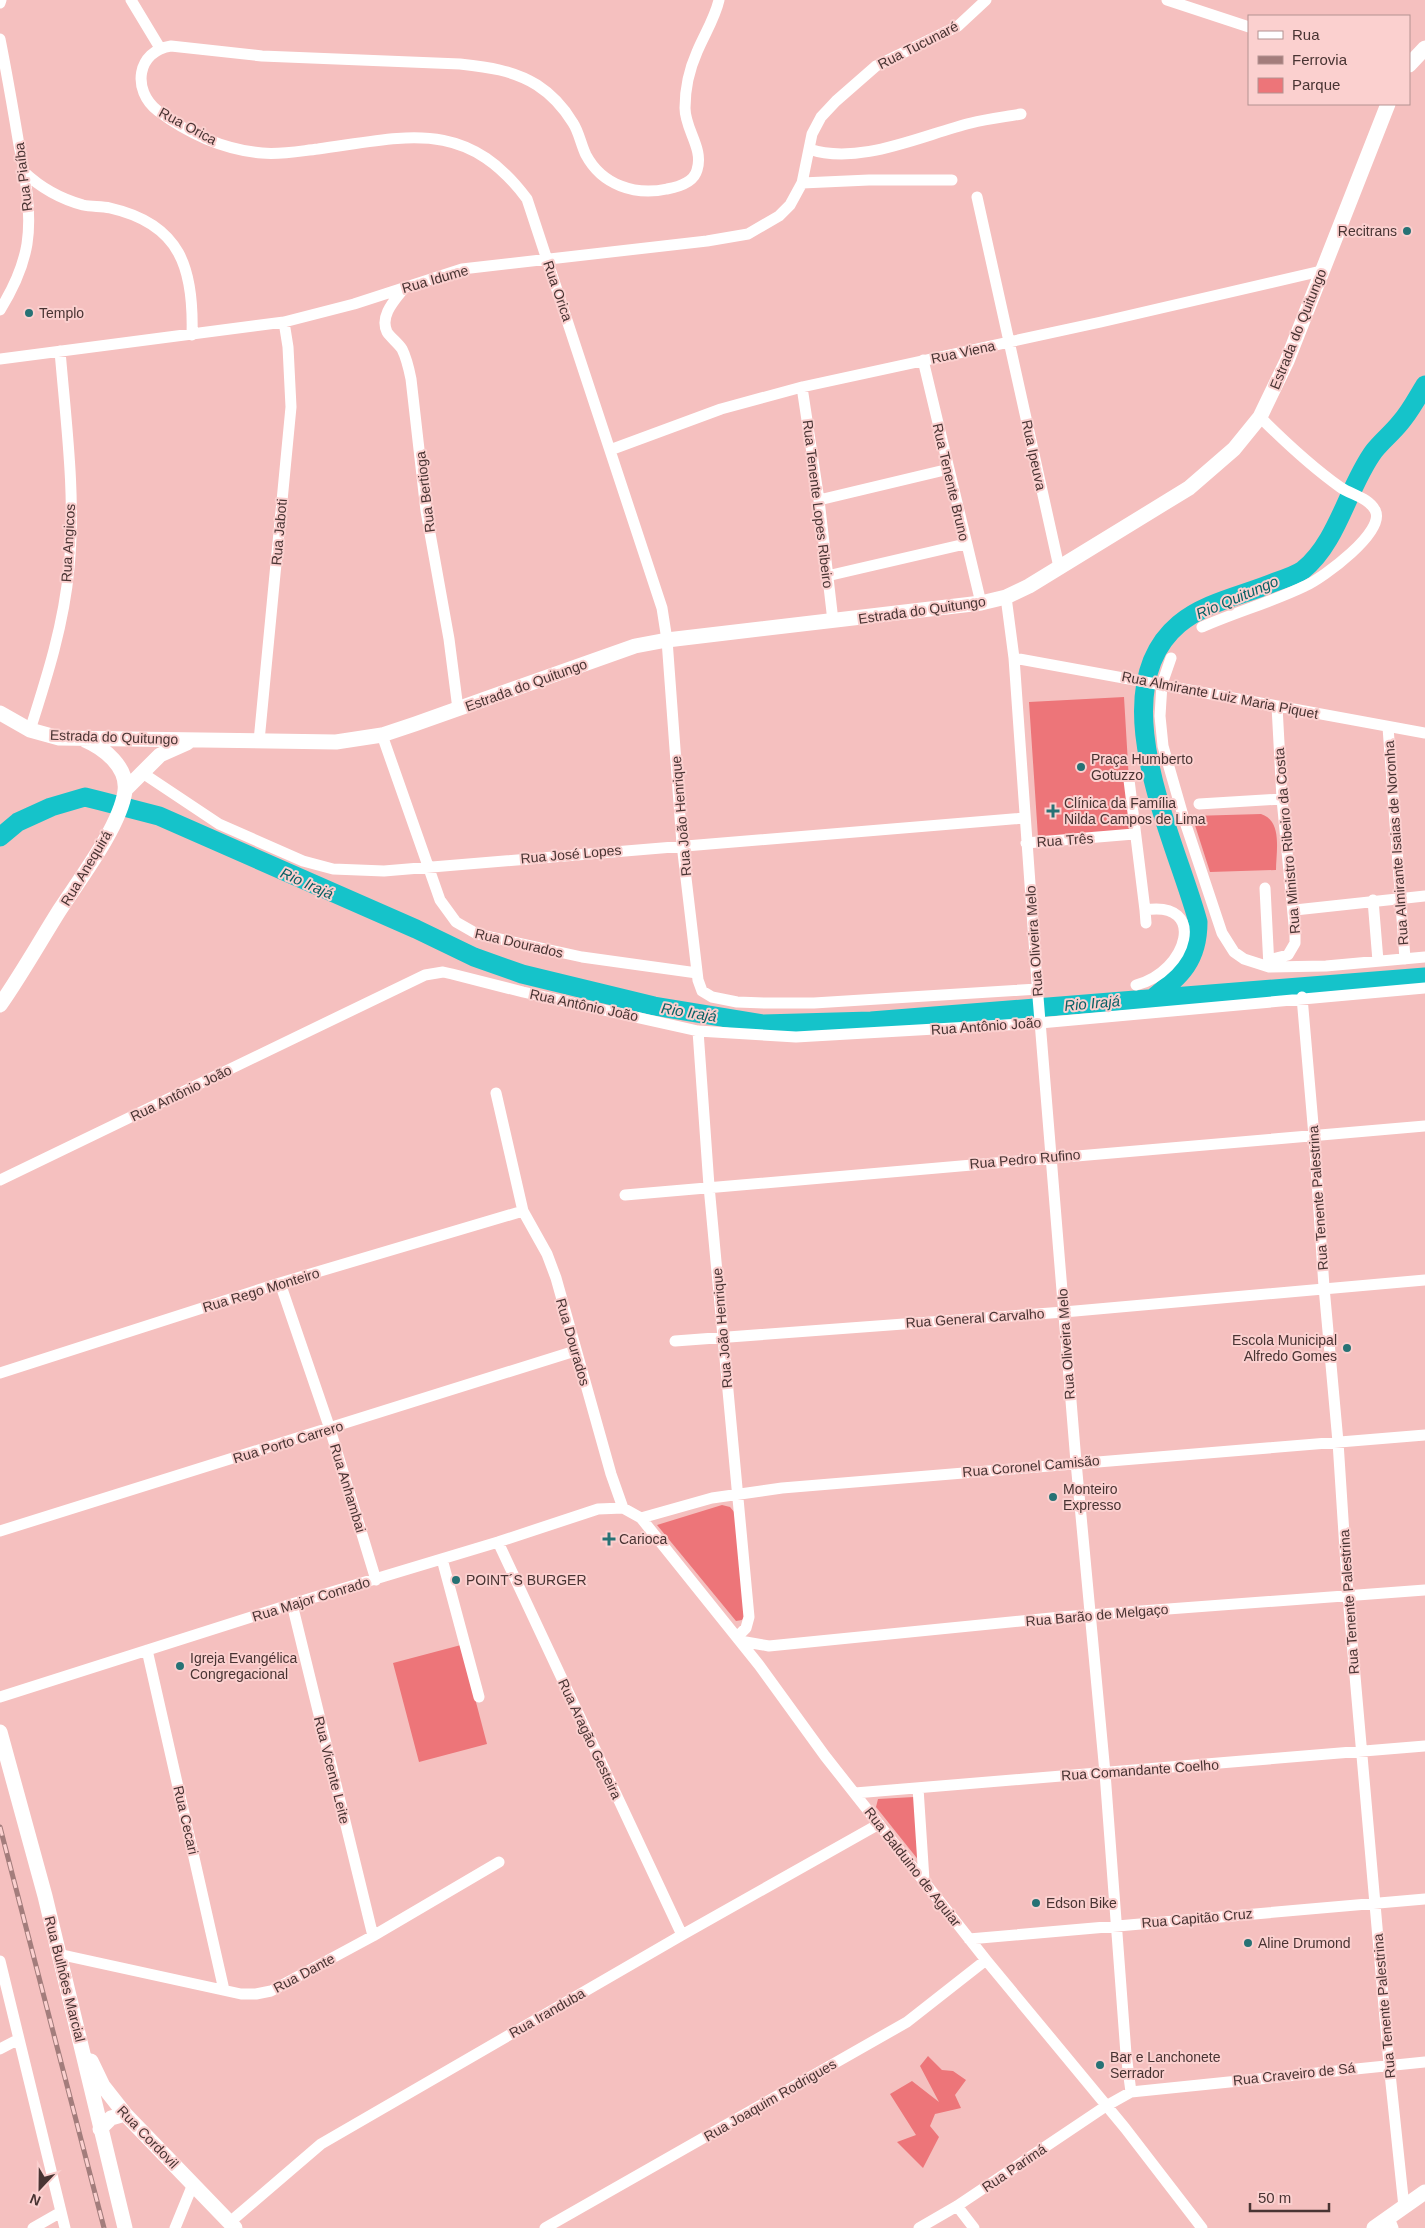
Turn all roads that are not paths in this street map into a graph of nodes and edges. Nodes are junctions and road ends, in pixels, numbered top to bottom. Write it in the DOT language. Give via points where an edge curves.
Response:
graph roads {
  1 [pos="130,0"];
  2 [pos="719,0"];
  3 [pos="985,0"];
  4 [pos="1167,0"];
  5 [pos="1248,27"];
  6 [pos="0,39"];
  7 [pos="160,48"];
  8 [pos="1425,48"];
  9 [pos="1410,64"];
  10 [pos="1388,105"];
  11 [pos="1021,114"];
  12 [pos="812,134"];
  13 [pos="809,149"];
  14 [pos="24,172"];
  15 [pos="952,180"];
  16 [pos="802,183"];
  17 [pos="977,197"];
  18 [pos="547,259"];
  19 [pos="1321,270"];
  20 [pos="405,288"];
  21 [pos="0,310"];
  22 [pos="284,322"];
  23 [pos="192,335"];
  24 [pos="1010,342"];
  25 [pos="60,351"];
  26 [pos="0,359"];
  27 [pos="923,360"];
  28 [pos="802,387"];
  29 [pos="1260,417"];
  30 [pos="610,450"];
  31 [pos="949,469"];
  32 [pos="820,500"];
  33 [pos="966,544"];
  34 [pos="1059,567"];
  35 [pos="827,576"];
  36 [pos="1006,596"];
  37 [pos="981,603"];
  38 [pos="834,621"];
  39 [pos="1202,626"];
  40 [pos="667,640"];
  41 [pos="1014,658"];
  42 [pos="1171,658"];
  43 [pos="1157,683"];
  44 [pos="1277,706"];
  45 [pos="458,709"];
  46 [pos="0,713"];
  47 [pos="1388,727"];
  48 [pos="30,730"];
  49 [pos="1425,733"];
  50 [pos="382,735"];
  51 [pos="79,738"];
  52 [pos="203,740"];
  53 [pos="259,741"];
  54 [pos="141,772"];
  55 [pos="1129,780"];
  56 [pos="124,794"];
  57 [pos="1282,799"];
  58 [pos="1199,804"];
  59 [pos="1024,818"];
  60 [pos="1134,834"];
  61 [pos="1026,842"];
  62 [pos="682,844"];
  63 [pos="427,866"];
  64 [pos="1265,888"];
  65 [pos="1425,896"];
  66 [pos="1399,898"];
  67 [pos="1373,900"];
  68 [pos="1145,910"];
  69 [pos="1294,910"];
  70 [pos="1146,923"];
  71 [pos="1425,957"];
  72 [pos="1405,958"];
  73 [pos="1378,961"];
  74 [pos="1269,963"];
  75 [pos="697,974"];
  76 [pos="1136,985"];
  77 [pos="1425,988"];
  78 [pos="1038,993"];
  79 [pos="1302,997"];
  80 [pos="0,1005"];
  81 [pos="1040,1021"];
  82 [pos="698,1031"];
  83 [pos="496,1093"];
  84 [pos="1425,1126"];
  85 [pos="1314,1136"];
  86 [pos="1052,1157"];
  87 [pos="0,1180"];
  88 [pos="709,1186"];
  89 [pos="625,1195"];
  90 [pos="523,1211"];
  91 [pos="1425,1280"];
  92 [pos="280,1283"];
  93 [pos="1324,1287"];
  94 [pos="1064,1312"];
  95 [pos="722,1336"];
  96 [pos="675,1340"];
  97 [pos="575,1351"];
  98 [pos="0,1373"];
  99 [pos="330,1429"];
  100 [pos="1425,1435"];
  101 [pos="1338,1442"];
  102 [pos="1076,1462"];
  103 [pos="738,1493"];
  104 [pos="623,1508"];
  105 [pos="641,1518"];
  106 [pos="0,1531"];
  107 [pos="498,1542"];
  108 [pos="442,1560"];
  109 [pos="376,1580"];
  110 [pos="1425,1590"];
  111 [pos="1348,1596"];
  112 [pos="292,1604"];
  113 [pos="1091,1615"];
  114 [pos="747,1624"];
  115 [pos="738,1639"];
  116 [pos="767,1645"];
  117 [pos="147,1650"];
  118 [pos="759,1664"];
  119 [pos="0,1697"];
  120 [pos="478,1697"];
  121 [pos="0,1732"];
  122 [pos="1425,1746"];
  123 [pos="1361,1752"];
  124 [pos="1105,1773"];
  125 [pos="918,1788"];
  126 [pos="854,1793"];
  127 [pos="879,1824"];
  128 [pos="499,1862"];
  129 [pos="924,1880"];
  130 [pos="1425,1899"];
  131 [pos="1376,1903"];
  132 [pos="1116,1924"];
  133 [pos="682,1935"];
  134 [pos="373,1936"];
  135 [pos="969,1938"];
  136 [pos="58,1954"];
  137 [pos="986,1960"];
  138 [pos="0,1962"];
  139 [pos="224,1990"];
  140 [pos="79,2034"];
  141 [pos="18,2039"];
  142 [pos="0,2049"];
  143 [pos="1425,2062"];
  144 [pos="1389,2064"];
  145 [pos="1131,2092"];
  146 [pos="1106,2106"];
  147 [pos="125,2114"];
  148 [pos="100,2129"];
  149 [pos="194,2184"];
  150 [pos="1425,2192"];
  151 [pos="957,2206"];
  152 [pos="1404,2207"];
  153 [pos="61,2212"];
  154 [pos="1391,2223"];
  155 [pos="232,2225"];
  156 [pos="33,2228"];
  157 [pos="65,2228"];
  158 [pos="125,2228"];
  159 [pos="174,2228"];
  160 [pos="545,2228"];
  161 [pos="919,2228"];
  162 [pos="974,2228"];
  163 [pos="1202,2228"];
  164 [pos="1374,2228"];
  1 -- 7 [label="street"];
  2 -- 7 [label="street" via="690,71 686,92 687,125 698,149 697,171 691,180 652,192 614,184 597,171 586,155 574,124 556,101 537,85 514,73 460,64 262,56 186,47"];
  3 -- 12 [label="street, Rua Tucunaré" via="958,26 876,66 836,101"];
  4 -- 5 [label="street"];
  6 -- 14 [label="street, Rua Piaíba"];
  7 -- 18 [label="street, Rua Orica" via="143,68 140,82 144,96 170,120 230,148 262,153 296,152 430,137 475,151 512,179 527,200"];
  8 -- 9 [label="main road"];
  10 -- 19 [label="main road, Estrada do Quitungo"];
  11 -- 13 [label="street" via="972,122 846,156"];
  12 -- 13 [label="street, Rua Idume"];
  13 -- 16 [label="street, Rua Idume"];
  14 -- 21 [label="street, Rua Piaíba" via="27,242 18,276"];
  14 -- 23 [label="street" via="36,183 65,199 130,213 152,224 170,239 182,258 190,281"];
  15 -- 16 [label="street"];
  16 -- 18 [label="street, Rua Idume" via="790,205 779,216 748,234"];
  17 -- 24 [label="street, Rua Ipeuva"];
  18 -- 20 [label="street, Rua Idume" via="462,269"];
  18 -- 30 [label="street, Rua Orica"];
  19 -- 24 [label="street, Rua Viena"];
  19 -- 29 [label="main road, Estrada do Quitungo" via="1287,361"];
  20 -- 22 [label="street, Rua Idume"];
  20 -- 45 [label="street, Rua Bertioga" via="388,311 385,321 387,331 406,358 411,379 426,510"];
  22 -- 23 [label="street, Rua Idume"];
  22 -- 53 [label="street, Rua Jaboti" via="291,407"];
  23 -- 25 [label="street, Rua Idume"];
  24 -- 27 [label="street, Rua Viena"];
  24 -- 34 [label="street, Rua Ipeuva"];
  25 -- 26 [label="street, Rua Idume"];
  25 -- 48 [label="street, Rua Angicos" via="69,466 69,568 56,647"];
  27 -- 28 [label="street, Rua Viena"];
  27 -- 31 [label="street, Rua Tenente Bruno"];
  28 -- 30 [label="street, Rua Viena" via="721,409"];
  28 -- 32 [label="street, Rua Tenente Lopes Ribeiro"];
  29 -- 34 [label="main road, Estrada do Quitungo" via="1234,449 1189,488"];
  29 -- 39 [label="street" via="1279,437 1341,488 1369,502 1376,511 1378,522 1371,533 1306,586"];
  30 -- 40 [label="street, Rua Orica" via="660,599"];
  31 -- 32 [label="street"];
  31 -- 33 [label="street, Rua Tenente Bruno"];
  32 -- 35 [label="street, Rua Tenente Lopes Ribeiro"];
  33 -- 35 [label="street"];
  33 -- 37 [label="street, Rua Tenente Bruno"];
  34 -- 36 [label="main road, Estrada do Quitungo"];
  35 -- 38 [label="street, Rua Tenente Lopes Ribeiro"];
  36 -- 37 [label="main road, Estrada do Quitungo"];
  36 -- 41 [label="street, Rua Oliveira Melo"];
  37 -- 38 [label="main road, Estrada do Quitungo"];
  38 -- 40 [label="main road, Estrada do Quitungo"];
  40 -- 45 [label="main road, Estrada do Quitungo" via="635,646"];
  40 -- 62 [label="street, Rua João Henrique"];
  41 -- 43 [label="street, Rua Almirante Luiz Maria Piquet"];
  41 -- 59 [label="street, Rua Oliveira Melo"];
  42 -- 43 [label="street"];
  43 -- 44 [label="street, Rua Almirante Luiz Maria Piquet"];
  43 -- 74 [label="street" via="1164,746 1184,819 1222,933 1234,952 1244,959"];
  44 -- 47 [label="street, Rua Almirante Luiz Maria Piquet"];
  44 -- 57 [label="street, Rua Ministro Ribeiro da Costa"];
  45 -- 50 [label="main road, Estrada do Quitungo"];
  46 -- 48 [label="main road, Estrada do Quitungo"];
  47 -- 49 [label="street, Rua Almirante Luiz Maria Piquet"];
  47 -- 66 [label="street, Rua Almirante Isaias de Noronha"];
  48 -- 51 [label="main road, Estrada do Quitungo" via="46,736"];
  50 -- 53 [label="main road, Estrada do Quitungo" via="336,742"];
  50 -- 63 [label="street, Rua Dourados"];
  51 -- 52 [label="main road, Estrada do Quitungo"];
  51 -- 56 [label="main road" via="94,744 112,758 124,776"];
  52 -- 53 [label="main road, Estrada do Quitungo"];
  52 -- 54 [label="main road, Estrada do Quitungo" via="171,749"];
  54 -- 56 [label="main road, Estrada do Quitungo"];
  54 -- 63 [label="street, Rua José Lopes" via="220,824 318,866 351,871"];
  55 -- 60 [label="street"];
  56 -- 80 [label="main road, Rua Anequirá" via="99,848"];
  57 -- 58 [label="street"];
  57 -- 69 [label="street, Rua Ministro Ribeiro da Costa"];
  59 -- 61 [label="street, Rua Oliveira Melo"];
  59 -- 62 [label="street, Rua José Lopes"];
  60 -- 61 [label="street, Rua Três"];
  60 -- 68 [label="street"];
  61 -- 78 [label="street, Rua Oliveira Melo"];
  62 -- 63 [label="street, Rua José Lopes"];
  62 -- 75 [label="street, Rua João Henrique"];
  63 -- 75 [label="street, Rua Dourados" via="447,912 456,922 476,934 582,957"];
  64 -- 74 [label="street"];
  65 -- 66 [label="street"];
  66 -- 67 [label="street"];
  66 -- 72 [label="street, Rua Almirante Isaias de Noronha"];
  67 -- 69 [label="street"];
  67 -- 73 [label="street"];
  68 -- 70 [label="street"];
  68 -- 76 [label="street" via="1173,914 1183,924 1184,940 1168,967 1148,982"];
  69 -- 74 [label="street, Rua Ministro Ribeiro da Costa" via="1295,943 1292,950 1283,958"];
  71 -- 72 [label="street"];
  72 -- 73 [label="street"];
  73 -- 74 [label="street" via="1326,966"];
  75 -- 78 [label="street, Rua João Henrique" via="702,991 712,997 737,1002 814,1003"];
  77 -- 79 [label="street, Rua Antônio João"];
  78 -- 81 [label="street, Rua Oliveira Melo"];
  79 -- 81 [label="street, Rua Antônio João"];
  79 -- 85 [label="street, Rua Tenente Palestrina"];
  81 -- 82 [label="street, Rua Antônio João" via="796,1038"];
  81 -- 86 [label="street, Rua Oliveira Melo"];
  82 -- 87 [label="street, Rua Antônio João" via="452,974 433,973"];
  82 -- 88 [label="street, Rua João Henrique"];
  83 -- 90 [label="street, Rua Dourados"];
  84 -- 85 [label="street, Rua Pedro Rufino"];
  85 -- 86 [label="street, Rua Pedro Rufino"];
  85 -- 93 [label="street, Rua Tenente Palestrina"];
  86 -- 88 [label="street, Rua Pedro Rufino"];
  86 -- 94 [label="street, Rua Oliveira Melo"];
  88 -- 89 [label="street, Rua Pedro Rufino"];
  88 -- 95 [label="street, Rua João Henrique"];
  90 -- 92 [label="street, Rua Rego Monteiro"];
  90 -- 97 [label="street, Rua Dourados" via="552,1267"];
  91 -- 93 [label="street, Rua General Carvalho"];
  92 -- 98 [label="street, Rua Rego Monteiro"];
  92 -- 99 [label="street, Rua Anhambai"];
  93 -- 94 [label="street, Rua General Carvalho"];
  93 -- 101 [label="street, Rua Tenente Palestrina"];
  94 -- 95 [label="street, Rua General Carvalho"];
  94 -- 102 [label="street, Rua Oliveira Melo"];
  95 -- 96 [label="street, Rua General Carvalho"];
  95 -- 103 [label="street, Rua João Henrique"];
  97 -- 99 [label="street, Rua Porto Carrero"];
  97 -- 104 [label="street, Rua Dourados"];
  99 -- 106 [label="street, Rua Porto Carrero"];
  99 -- 109 [label="street, Rua Anhambai"];
  100 -- 101 [label="street, Rua Coronel Camisão"];
  101 -- 102 [label="street, Rua Coronel Camisão"];
  101 -- 111 [label="street, Rua Tenente Palestrina"];
  102 -- 103 [label="street, Rua Coronel Camisão"];
  102 -- 113 [label="street, Rua Oliveira Melo"];
  103 -- 105 [label="street, Rua Coronel Camisão"];
  103 -- 114 [label="street, Rua João Henrique"];
  104 -- 105 [label="street, Rua Balduino de Aguiar"];
  104 -- 107 [label="street, Rua Major Conrado" via="598,1509"];
  105 -- 115 [label="street, Rua Balduino de Aguiar"];
  107 -- 108 [label="street, Rua Major Conrado"];
  107 -- 133 [label="street, Rua Aragão Gesteira"];
  108 -- 109 [label="street, Rua Major Conrado"];
  108 -- 120 [label="street"];
  109 -- 112 [label="street, Rua Major Conrado"];
  110 -- 111 [label="street, Rua Barão de Melgaço"];
  111 -- 113 [label="street, Rua Barão de Melgaço"];
  111 -- 123 [label="street, Rua Tenente Palestrina"];
  112 -- 117 [label="street, Rua Major Conrado"];
  112 -- 134 [label="street, Rua Vicente Leite"];
  113 -- 116 [label="street, Rua Barão de Melgaço"];
  113 -- 124 [label="street, Rua Oliveira Melo"];
  114 -- 115 [label="street"];
  114 -- 116 [label="street" via="753,1638"];
  115 -- 116 [label="street, Rua Barão de Melgaço"];
  115 -- 118 [label="street, Rua Balduino de Aguiar"];
  116 -- 118 [label="street"];
  117 -- 119 [label="street, Rua Major Conrado"];
  117 -- 139 [label="street, Rua Cecari"];
  118 -- 126 [label="street, Rua Balduino de Aguiar"];
  121 -- 136 [label="main road, Rua Bulhões Marcial"];
  122 -- 123 [label="street, Rua Comandante Coelho"];
  123 -- 124 [label="street, Rua Comandante Coelho"];
  123 -- 131 [label="street, Rua Tenente Palestrina"];
  124 -- 125 [label="street, Rua Comandante Coelho"];
  124 -- 132 [label="street, Rua Oliveira Melo"];
  125 -- 126 [label="street, Rua Comandante Coelho"];
  125 -- 129 [label="street"];
  126 -- 127 [label="street, Rua Balduino de Aguiar"];
  127 -- 129 [label="street, Rua Balduino de Aguiar"];
  127 -- 133 [label="street, Rua Iranduba"];
  128 -- 134 [label="street, Rua Dante"];
  129 -- 135 [label="street, Rua Balduino de Aguiar"];
  130 -- 131 [label="street, Rua Capitão Cruz"];
  131 -- 132 [label="street, Rua Capitão Cruz"];
  131 -- 144 [label="street, Rua Tenente Palestrina"];
  132 -- 135 [label="street, Rua Capitão Cruz"];
  132 -- 145 [label="street, Rua Oliveira Melo"];
  133 -- 155 [label="street, Rua Iranduba" via="321,2144"];
  134 -- 139 [label="street, Rua Dante" via="271,1992 256,1994"];
  135 -- 137 [label="street, Rua Balduino de Aguiar"];
  136 -- 139 [label="street, Rua Dante"];
  136 -- 140 [label="main road, Rua Bulhões Marcial"];
  137 -- 146 [label="street, Rua Balduino de Aguiar"];
  137 -- 160 [label="street, Rua Joaquim Rodrigues" via="907,2022"];
  138 -- 141 [label="street"];
  140 -- 147 [label="main road, Rua Cordovil" via="103,2086"];
  140 -- 148 [label="main road, Rua Bulhões Marcial"];
  141 -- 142 [label="street"];
  141 -- 153 [label="street"];
  143 -- 144 [label="street, Rua Craveiro de Sá"];
  144 -- 145 [label="street, Rua Craveiro de Sá"];
  144 -- 152 [label="street, Rua Tenente Palestrina"];
  145 -- 146 [label="street, Rua Craveiro de Sá"];
  146 -- 151 [label="street, Rua Parimá"];
  146 -- 163 [label="street, Rua Balduino de Aguiar"];
  147 -- 148 [label="main road" via="111,2118"];
  147 -- 149 [label="main road, Rua Cordovil"];
  148 -- 158 [label="main road, Rua Bulhões Marcial"];
  149 -- 155 [label="main road, Rua Cordovil"];
  149 -- 159 [label="street"];
  150 -- 152 [label="main road"];
  151 -- 161 [label="street, Rua Parimá"];
  151 -- 162 [label="street"];
  152 -- 154 [label="main road"];
  153 -- 156 [label="street"];
  153 -- 157 [label="street"];
  154 -- 164 [label="main road"];
}
